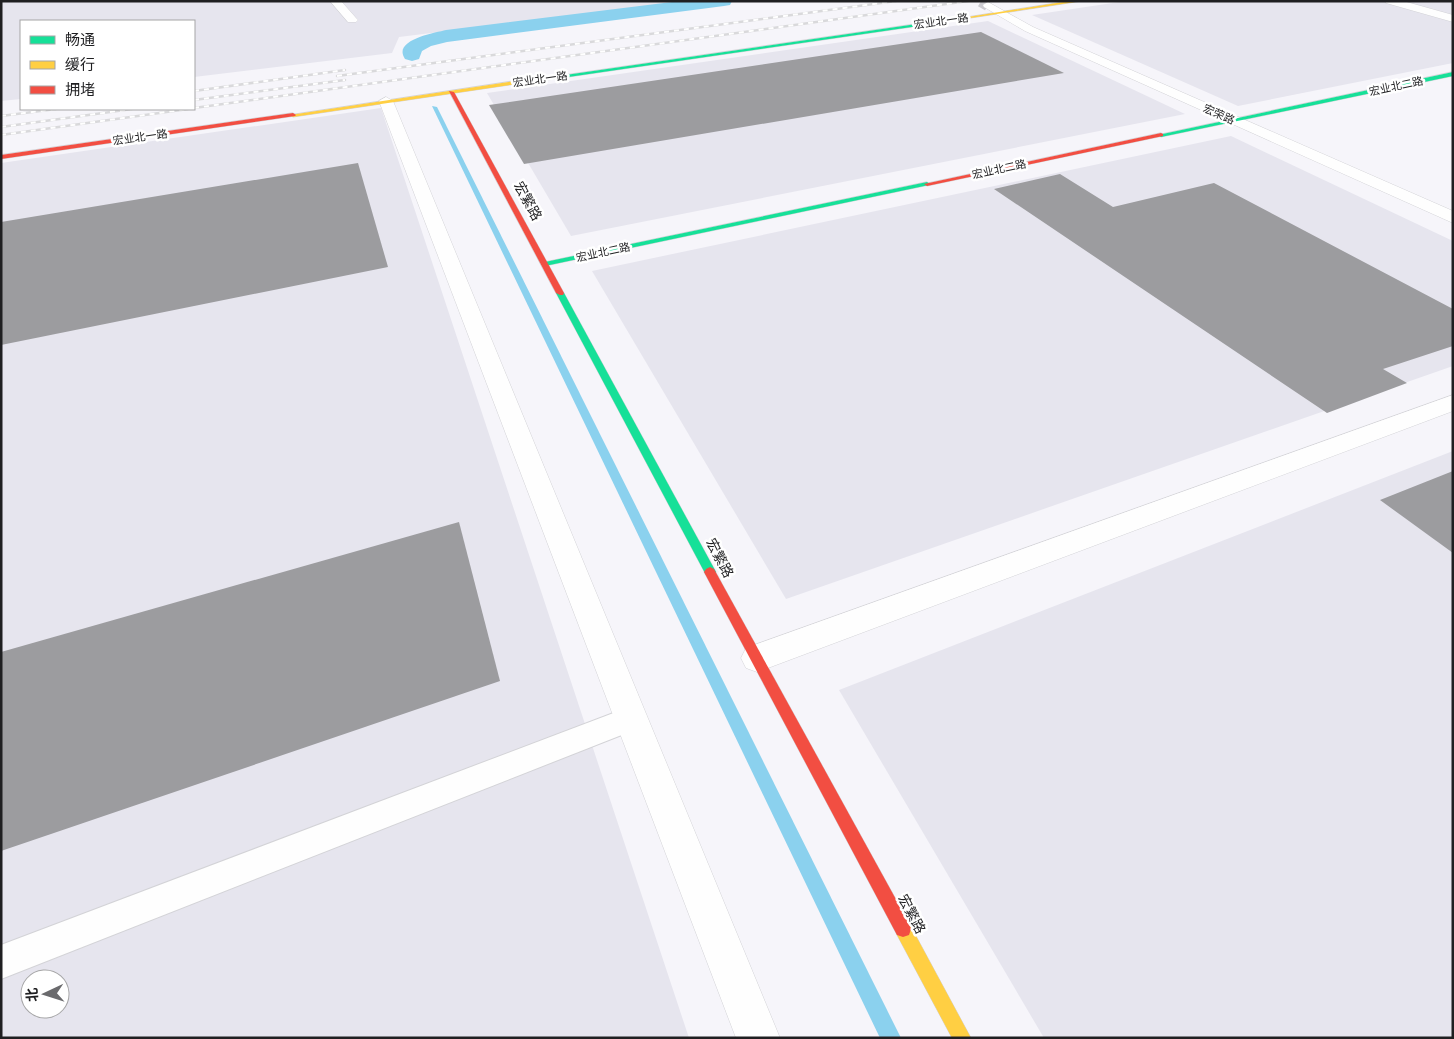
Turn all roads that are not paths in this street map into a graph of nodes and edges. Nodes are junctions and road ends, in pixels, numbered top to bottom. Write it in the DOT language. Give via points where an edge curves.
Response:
graph roads {
  1 [pos="335,1"];
  2 [pos="1080,1"];
  3 [pos="1390,1"];
  4 [pos="988,5"];
  5 [pos="1001,13"];
  6 [pos="352,20"];
  7 [pos="1453,20"];
  8 [pos="1453,74"];
  9 [pos="451,92"];
  10 [pos="386,101"];
  11 [pos="1234,120"];
  12 [pos="1,157"];
  13 [pos="1453,218"];
  14 [pos="546,264"];
  15 [pos="1453,402"];
  16 [pos="757,658"];
  17 [pos="632,718"];
  18 [pos="1,962"];
  19 [pos="758,1038"];
  20 [pos="962,1038"];
  1 -- 6 [label="street"];
  2 -- 5 [label="street, 宏业北一路"];
  3 -- 7 [label="street"];
  4 -- 5 [label="street, 宏荣路"];
  5 -- 9 [label="street, 宏业北一路"];
  5 -- 11 [label="street, 宏荣路" via="1029,29"];
  8 -- 11 [label="street, 宏业北二路"];
  9 -- 10 [label="street, 宏业北一路"];
  9 -- 14 [label="street, 宏繁路"];
  10 -- 12 [label="street, 宏业北一路"];
  10 -- 17 [label="street"];
  11 -- 13 [label="street, 宏荣路"];
  11 -- 14 [label="street, 宏业北二路"];
  14 -- 16 [label="street, 宏繁路"];
  15 -- 16 [label="street"];
  16 -- 20 [label="street, 宏繁路"];
  17 -- 18 [label="lane"];
  17 -- 19 [label="street"];
}
